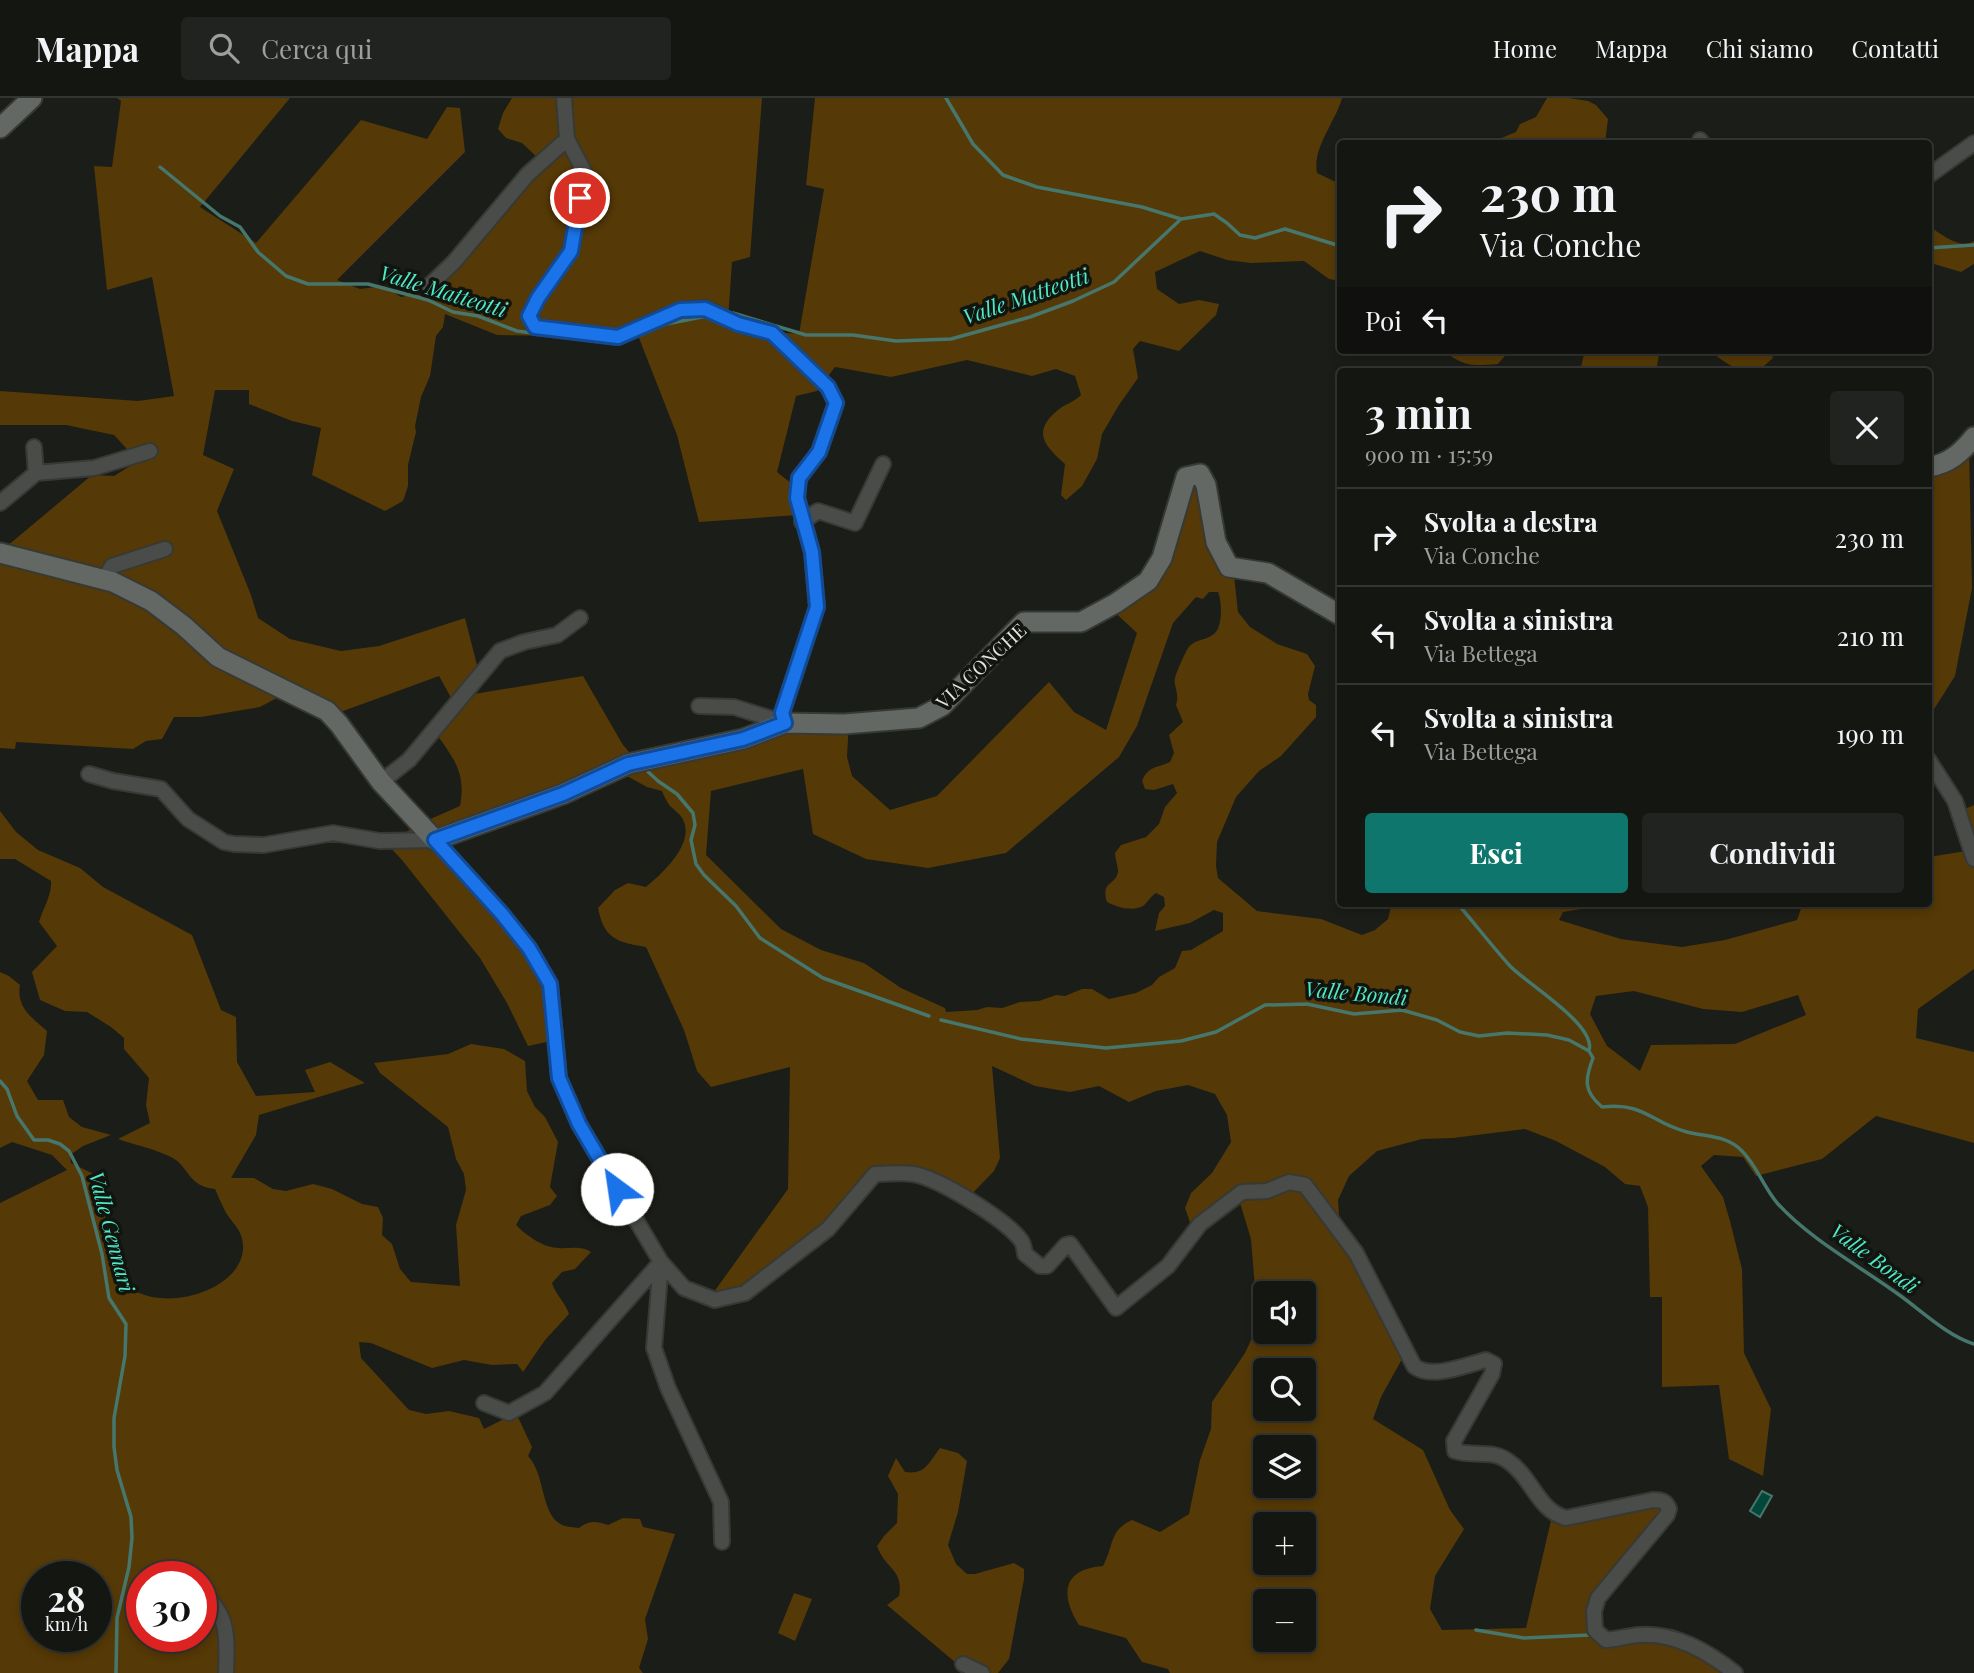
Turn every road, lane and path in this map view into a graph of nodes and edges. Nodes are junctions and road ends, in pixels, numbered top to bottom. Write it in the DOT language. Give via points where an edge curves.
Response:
graph roads {
  1 [pos="32,98"];
  2 [pos="564,98"];
  3 [pos="0,128"];
  4 [pos="567,139"];
  5 [pos="1974,143"];
  6 [pos="1932,173"];
  7 [pos="428,287"];
  8 [pos="1974,437"];
  9 [pos="34,447"];
  10 [pos="150,451"];
  11 [pos="883,464"];
  12 [pos="1932,466"];
  13 [pos="36,473"];
  14 [pos="0,503"];
  15 [pos="802,522"];
  16 [pos="165,549"];
  17 [pos="0,553"];
  18 [pos="104,580"];
  19 [pos="1337,613"];
  20 [pos="580,618"];
  21 [pos="699,706"];
  22 [pos="785,723"];
  23 [pos="1932,765"];
  24 [pos="89,774"];
  25 [pos="381,782"];
  26 [pos="435,840"];
  27 [pos="1974,859"];
  28 [pos="661,1262"];
  29 [pos="484,1403"];
  30 [pos="722,1542"];
  31 [pos="217,1613"];
  32 [pos="963,1664"];
  33 [pos="226,1673"];
  34 [pos="982,1673"];
  35 [pos="1735,1673"];
  1 -- 3 [label="street"];
  2 -- 4 [label="street"];
  4 -- 7 [label="street" via="527,175"];
  4 -- 15 [label="street" via="584,171 571,251 529,316 535,327 618,337 680,310 705,309 772,333 828,387 836,403 819,452 799,478"];
  5 -- 6 [label="street"];
  8 -- 12 [label="street" via="1944,465"];
  9 -- 13 [label="street"];
  10 -- 13 [label="street" via="94,468"];
  11 -- 15 [label="street" via="855,523 818,511"];
  13 -- 14 [label="street"];
  15 -- 22 [label="street" via="812,552 817,607 782,713"];
  16 -- 18 [label="street" via="111,566"];
  17 -- 18 [label="street"];
  18 -- 25 [label="street" via="151,601 218,657 327,711"];
  19 -- 22 [label="street, VIA CONCHE" via="1268,573 1229,566 1216,542 1200,474 1186,477 1163,558 1148,581 1116,603 1081,622 1024,622 942,706 919,718"];
  20 -- 25 [label="street" via="557,635 500,651 409,760"];
  21 -- 22 [label="street" via="734,707"];
  22 -- 26 [label="street, VIA CONCHE" via="743,739 628,764 563,794"];
  23 -- 27 [label="street" via="1955,801"];
  24 -- 26 [label="street" via="160,789 188,819 234,844 264,845 333,833 380,841"];
  25 -- 26 [label="street"];
  26 -- 28 [label="street" via="502,914 550,984 559,1078 579,1124"];
  28 -- 29 [label="street" via="545,1393 509,1413"];
  28 -- 30 [label="street" via="654,1348 721,1502"];
  28 -- 35 [label="street" via="684,1288 715,1300 745,1293 828,1229 875,1174 912,1174 957,1193 1003,1223 1023,1241 1025,1254 1040,1266 1047,1266 1070,1244 1116,1308 1168,1266 1200,1224 1242,1192 1267,1191 1289,1182 1305,1185 1356,1253 1414,1366 1432,1372 1486,1360 1494,1364 1454,1441 1455,1451 1497,1454 1510,1462 1554,1515 1566,1518 1653,1500 1667,1504 1667,1515 1598,1598 1595,1630 1606,1640 1641,1634 1664,1637 1713,1656"];
  31 -- 33 [label="street" via="228,1634"];
  32 -- 34 [label="street"];
}
